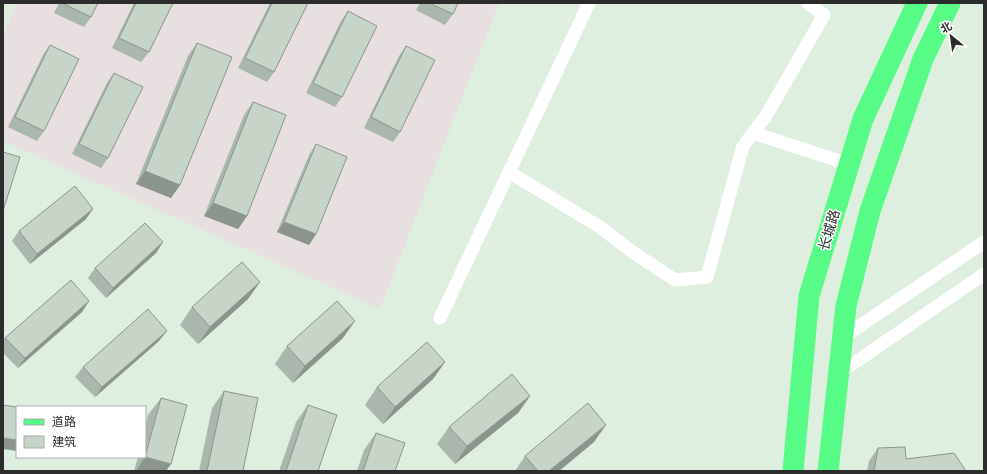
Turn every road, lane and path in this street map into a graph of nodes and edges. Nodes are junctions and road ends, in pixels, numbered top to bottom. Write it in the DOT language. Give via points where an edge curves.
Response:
graph roads {
  1 [pos="589,3"];
  2 [pos="808,3"];
  3 [pos="917,3"];
  4 [pos="950,3"];
  5 [pos="753,133"];
  6 [pos="849,164"];
  7 [pos="509,172"];
  8 [pos="984,242"];
  9 [pos="984,274"];
  10 [pos="440,318"];
  11 [pos="842,338"];
  12 [pos="838,374"];
  13 [pos="793,471"];
  14 [pos="828,471"];
  1 -- 7 [label="street"];
  2 -- 5 [label="street" via="824,14 766,116"];
  3 -- 6 [label="main road, 长城路" via="863,120"];
  4 -- 11 [label="main road" via="923,59 870,211 846,306"];
  5 -- 6 [label="street"];
  5 -- 7 [label="street" via="742,146 707,277 675,280 600,227"];
  6 -- 13 [label="main road, 长城路" via="809,296"];
  7 -- 10 [label="street"];
  8 -- 11 [label="street"];
  9 -- 12 [label="street"];
  11 -- 12 [label="main road"];
  12 -- 14 [label="main road"];
}
